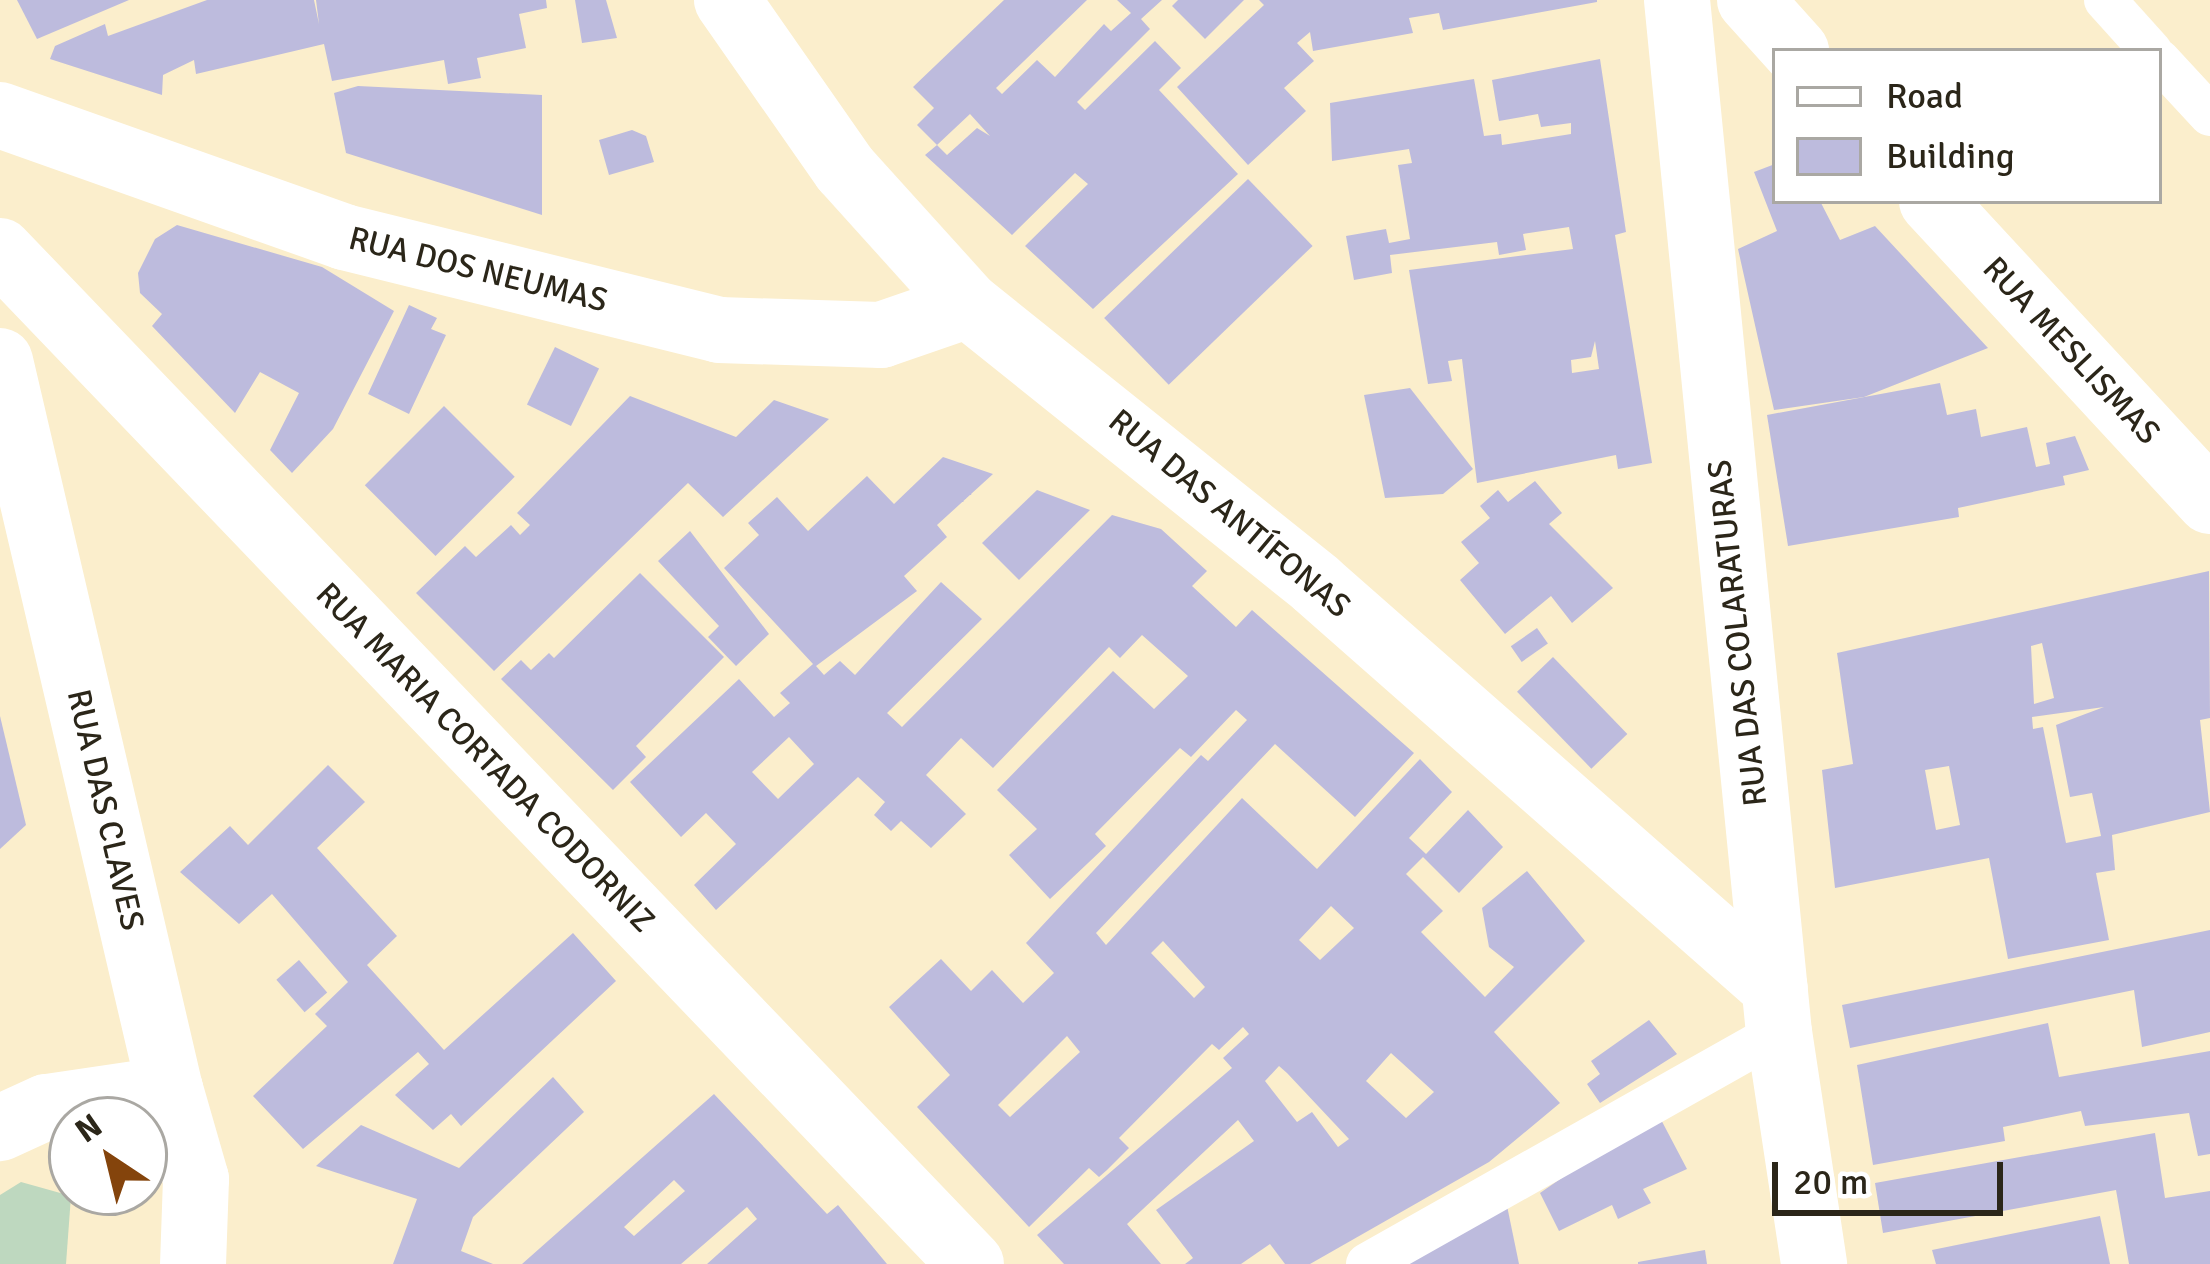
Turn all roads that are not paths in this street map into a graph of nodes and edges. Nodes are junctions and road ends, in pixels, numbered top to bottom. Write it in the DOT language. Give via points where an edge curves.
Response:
graph roads {
  1 [pos="728,0"];
  2 [pos="1677,0"];
  3 [pos="1750,0"];
  4 [pos="2104,0"];
  5 [pos="1793,48"];
  6 [pos="2148,48"];
  7 [pos="2162,62"];
  8 [pos="2210,115"];
  9 [pos="0,116"];
  10 [pos="1935,204"];
  11 [pos="0,250"];
  12 [pos="968,305"];
  13 [pos="0,361"];
  14 [pos="2210,500"];
  15 [pos="1777,1010"];
  16 [pos="170,1089"];
  17 [pos="0,1128"];
  18 [pos="193,1264"];
  19 [pos="971,1264"];
  20 [pos="1367,1264"];
  21 [pos="1814,1264"];
  1 -- 12 [label="street, RUA DAS ANTÍFONAS" via="845,169"];
  2 -- 15 [label="street, RUA DAS COLARATURAS"];
  3 -- 5 [label="street"];
  4 -- 6 [label="lane"];
  7 -- 8 [label="lane"];
  9 -- 12 [label="street, RUA DOS NEUMAS" via="344,237 719,330 881,334"];
  10 -- 14 [label="street, RUA MESLISMAS"];
  11 -- 19 [label="street, RUA MARIA CORTADA CODORNIZ"];
  12 -- 15 [label="street, RUA DAS ANTÍFONAS" via="1316,584"];
  13 -- 16 [label="street, RUA DAS CLAVES"];
  15 -- 20 [label="lane"];
  15 -- 21 [label="street, RUA DAS COLARATURAS"];
  16 -- 17 [label="street" via="46,1107"];
  16 -- 18 [label="street, RUA DAS CLAVES" via="196,1179"];
}
